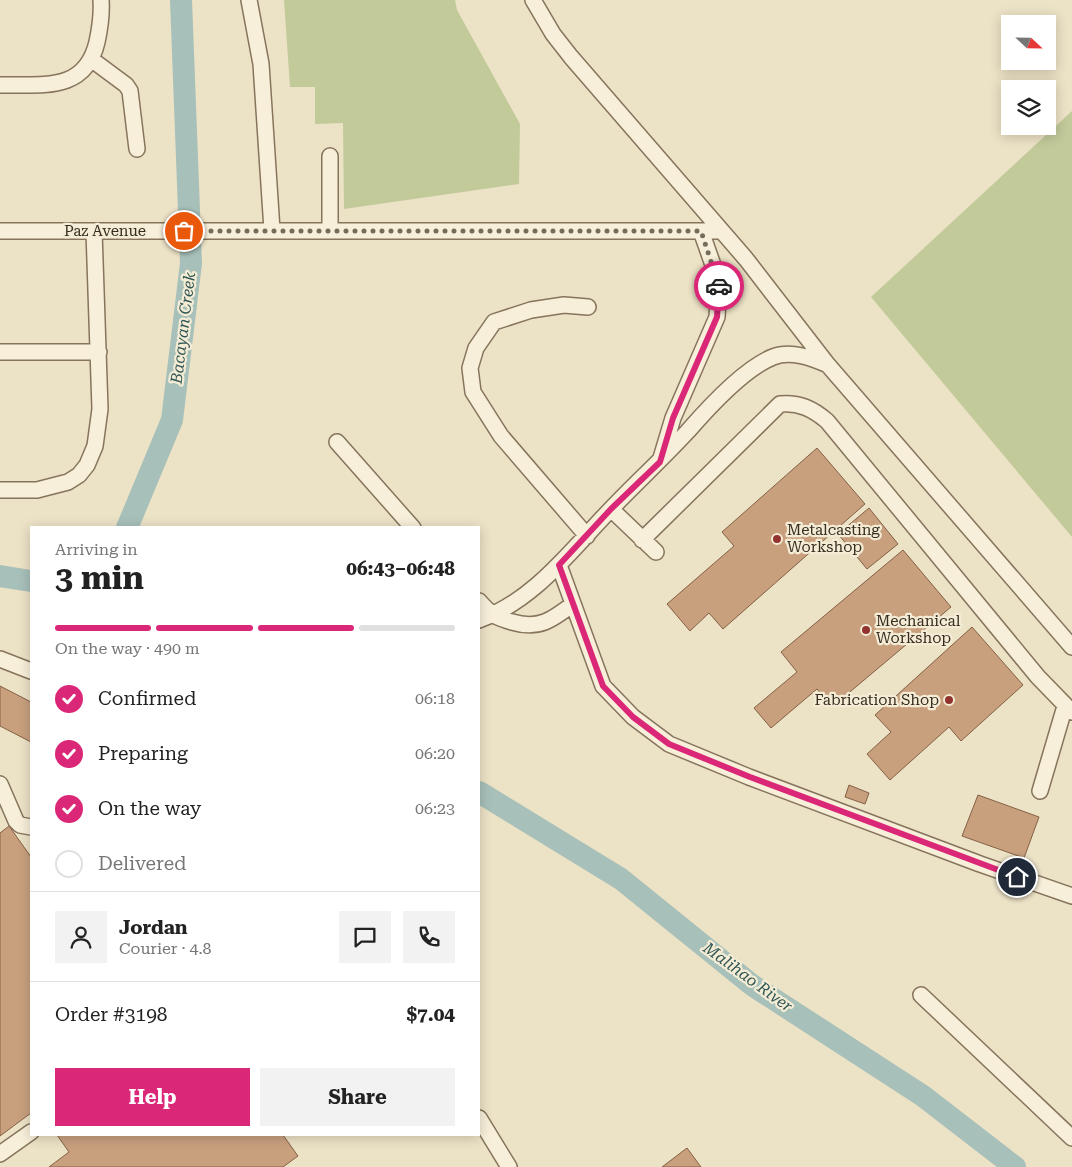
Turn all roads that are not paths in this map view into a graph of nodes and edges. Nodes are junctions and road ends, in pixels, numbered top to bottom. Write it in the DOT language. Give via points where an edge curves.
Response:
graph roads {
  1 [pos="101,0"];
  2 [pos="249,0"];
  3 [pos="534,0"];
  4 [pos="91,59"];
  5 [pos="0,85"];
  6 [pos="137,149"];
  7 [pos="330,156"];
  8 [pos="272,230"];
  9 [pos="94,231"];
  10 [pos="330,231"];
  11 [pos="701,231"];
  12 [pos="720,231"];
  13 [pos="0,232"];
  14 [pos="588,307"];
  15 [pos="0,352"];
  16 [pos="99,352"];
  17 [pos="828,365"];
  18 [pos="337,442"];
  19 [pos="660,462"];
  20 [pos="0,490"];
  21 [pos="611,509"];
  22 [pos="411,526"];
  23 [pos="587,536"];
  24 [pos="642,540"];
  25 [pos="656,552"];
  26 [pos="559,565"];
  27 [pos="480,604"];
  28 [pos="573,604"];
  29 [pos="485,618"];
  30 [pos="1072,647"];
  31 [pos="0,659"];
  32 [pos="30,671"];
  33 [pos="1069,709"];
  34 [pos="0,784"];
  35 [pos="1040,792"];
  36 [pos="6,814"];
  37 [pos="30,827"];
  38 [pos="1072,896"];
  39 [pos="921,995"];
  40 [pos="480,1120"];
  41 [pos="30,1133"];
  42 [pos="1072,1138"];
  43 [pos="0,1154"];
  44 [pos="510,1167"];
  1 -- 4 [label="street" via="100,30"];
  2 -- 8 [label="street" via="260,64"];
  3 -- 12 [label="street" via="553,34"];
  4 -- 5 [label="street" via="89,66 66,82"];
  4 -- 6 [label="street" via="130,91"];
  7 -- 10 [label="street"];
  8 -- 9 [label="street, Paz Avenue"];
  8 -- 10 [label="street, Paz Avenue"];
  9 -- 13 [label="street, Paz Avenue"];
  9 -- 16 [label="street"];
  10 -- 11 [label="street, Paz Avenue"];
  11 -- 12 [label="street, Paz Avenue"];
  11 -- 19 [label="street" via="719,282 717,317 673,418"];
  12 -- 17 [label="street" via="746,259"];
  14 -- 23 [label="street" via="564,305 531,310 494,322 476,348 470,368 473,392 500,436"];
  15 -- 16 [label="street"];
  16 -- 20 [label="street" via="99,425 87,465 79,475 56,487"];
  17 -- 19 [label="street" via="790,354 774,356 714,403"];
  17 -- 30 [label="street"];
  18 -- 22 [label="street"];
  19 -- 21 [label="street"];
  21 -- 23 [label="street"];
  21 -- 24 [label="street"];
  23 -- 26 [label="street"];
  24 -- 25 [label="street"];
  24 -- 33 [label="street" via="780,404 799,404 827,420 1032,670"];
  26 -- 28 [label="street"];
  26 -- 29 [label="street" via="516,600"];
  27 -- 29 [label="street"];
  28 -- 29 [label="street" via="555,618 526,626"];
  28 -- 38 [label="street" via="603,686 633,717 669,744 980,864"];
  31 -- 32 [label="street"];
  33 -- 35 [label="street"];
  34 -- 36 [label="street"];
  36 -- 37 [label="street" via="20,825"];
  39 -- 42 [label="street"];
  40 -- 44 [label="street"];
  41 -- 43 [label="street"];
}
